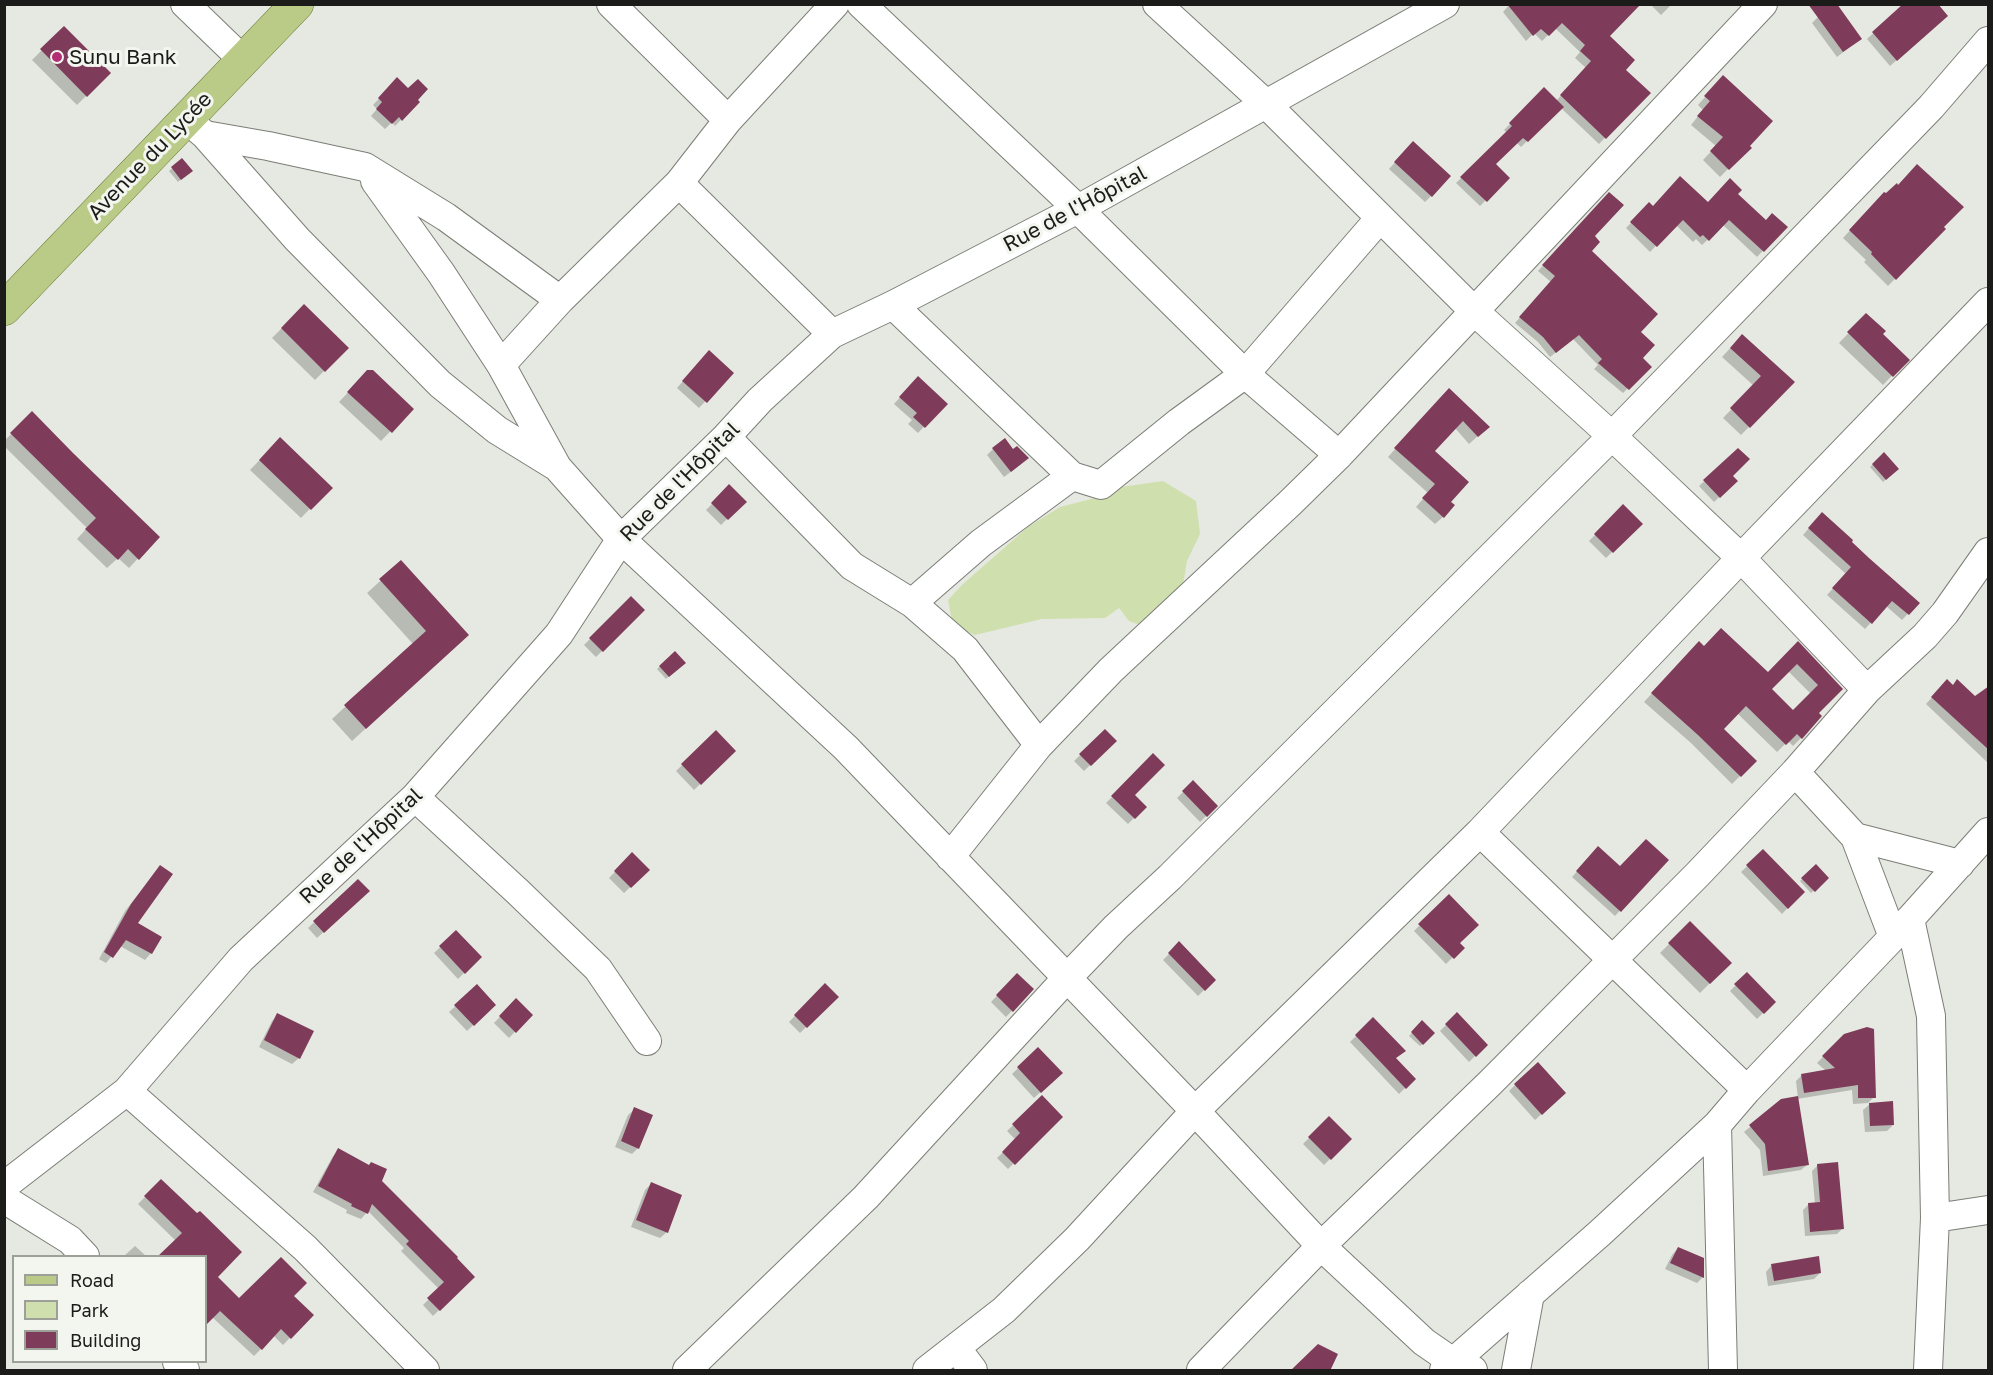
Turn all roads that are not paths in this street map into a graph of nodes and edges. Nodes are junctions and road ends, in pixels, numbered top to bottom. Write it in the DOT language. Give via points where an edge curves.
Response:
graph roads {
  1 [pos="185,4"];
  2 [pos="297,4"];
  3 [pos="611,4"];
  4 [pos="835,4"];
  5 [pos="861,4"];
  6 [pos="1157,4"];
  7 [pos="1445,4"];
  8 [pos="1763,4"];
  9 [pos="1989,41"];
  10 [pos="243,60"];
  11 [pos="1266,104"];
  12 [pos="728,120"];
  13 [pos="196,127"];
  14 [pos="364,167"];
  15 [pos="679,183"];
  16 [pos="1078,209"];
  17 [pos="1380,218"];
  18 [pos="560,300"];
  19 [pos="1989,302"];
  20 [pos="893,305"];
  21 [pos="4,309"];
  22 [pos="1474,311"];
  23 [pos="832,334"];
  24 [pos="501,365"];
  25 [pos="1245,374"];
  26 [pos="1612,436"];
  27 [pos="726,437"];
  28 [pos="1339,455"];
  29 [pos="556,467"];
  30 [pos="1072,476"];
  31 [pos="621,539"];
  32 [pos="1989,552"];
  33 [pos="1740,558"];
  34 [pos="912,603"];
  35 [pos="1867,690"];
  36 [pos="1039,745"];
  37 [pos="1795,772"];
  38 [pos="415,797"];
  39 [pos="1480,832"];
  40 [pos="1989,832"];
  41 [pos="1855,837"];
  42 [pos="950,857"];
  43 [pos="1960,864"];
  44 [pos="1902,928"];
  45 [pos="1613,959"];
  46 [pos="1067,978"];
  47 [pos="646,1041"];
  48 [pos="1747,1090"];
  49 [pos="127,1091"];
  50 [pos="1195,1111"];
  51 [pos="1717,1125"];
  52 [pos="4,1186"];
  53 [pos="4,1199"];
  54 [pos="1989,1210"];
  55 [pos="1935,1218"];
  56 [pos="1321,1246"];
  57 [pos="83,1255"];
  58 [pos="1530,1294"];
  59 [pos="965,1360"];
  60 [pos="704,1365"];
  61 [pos="1456,1368"];
  62 [pos="425,1371"];
  63 [pos="927,1371"];
  64 [pos="1202,1371"];
  65 [pos="1516,1371"];
  66 [pos="1723,1371"];
  67 [pos="1928,1371"];
  1 -- 10 [label="street"];
  2 -- 10 [label="main road, Avenue du Lycée"];
  3 -- 12 [label="street"];
  4 -- 12 [label="street"];
  5 -- 16 [label="street"];
  6 -- 11 [label="street"];
  7 -- 11 [label="street, Rue de l'Hôpital"];
  8 -- 22 [label="street"];
  9 -- 26 [label="street" via="1923,116"];
  10 -- 13 [label="main road, Avenue du Lycée"];
  11 -- 16 [label="street, Rue de l'Hôpital"];
  11 -- 17 [label="street"];
  12 -- 15 [label="street"];
  13 -- 14 [label="street"];
  13 -- 21 [label="main road, Avenue du Lycée"];
  13 -- 29 [label="street" via="297,239 440,384 498,430"];
  14 -- 18 [label="street" via="446,217"];
  14 -- 24 [label="street" via="428,254"];
  15 -- 18 [label="street"];
  15 -- 23 [label="street"];
  16 -- 20 [label="street, Rue de l'Hôpital"];
  16 -- 25 [label="street"];
  17 -- 22 [label="street"];
  17 -- 25 [label="street"];
  18 -- 24 [label="street"];
  19 -- 33 [label="street"];
  20 -- 23 [label="street, Rue de l'Hôpital"];
  20 -- 30 [label="street"];
  22 -- 26 [label="street"];
  22 -- 28 [label="street"];
  23 -- 27 [label="street, Rue de l'Hôpital"];
  24 -- 29 [label="street"];
  25 -- 28 [label="street"];
  25 -- 30 [label="street" via="1101,485"];
  26 -- 33 [label="street"];
  26 -- 46 [label="street"];
  27 -- 31 [label="street, Rue de l'Hôpital"];
  27 -- 34 [label="street" via="852,566"];
  28 -- 36 [label="street" via="1111,670"];
  29 -- 31 [label="street"];
  30 -- 34 [label="street" via="981,543"];
  31 -- 38 [label="street, Rue de l'Hôpital" via="559,634"];
  31 -- 42 [label="street" via="846,748"];
  32 -- 35 [label="street" via="1932,628"];
  33 -- 35 [label="street"];
  33 -- 39 [label="street"];
  34 -- 36 [label="street" via="965,649"];
  35 -- 37 [label="street"];
  36 -- 42 [label="street"];
  37 -- 41 [label="street"];
  37 -- 45 [label="street"];
  38 -- 47 [label="street" via="598,969"];
  38 -- 49 [label="street, Rue de l'Hôpital" via="241,959"];
  39 -- 45 [label="street"];
  39 -- 50 [label="street"];
  40 -- 43 [label="street"];
  41 -- 43 [label="street"];
  41 -- 44 [label="street"];
  42 -- 46 [label="street"];
  43 -- 44 [label="street"];
  44 -- 48 [label="street"];
  44 -- 55 [label="street" via="1931,1016"];
  45 -- 48 [label="street"];
  45 -- 56 [label="street"];
  46 -- 50 [label="street"];
  46 -- 60 [label="street" via="866,1197"];
  48 -- 51 [label="street"];
  49 -- 52 [label="street, Rue de l'Hôpital"];
  49 -- 62 [label="street" via="305,1248"];
  50 -- 56 [label="street"];
  50 -- 59 [label="street" via="1077,1239 1005,1310"];
  51 -- 58 [label="street"];
  51 -- 66 [label="street"];
  53 -- 57 [label="street" via="70,1240"];
  54 -- 55 [label="street"];
  55 -- 67 [label="street"];
  56 -- 61 [label="street"];
  56 -- 64 [label="street"];
  58 -- 61 [label="street"];
  58 -- 65 [label="street"];
  59 -- 63 [label="street"];
}
